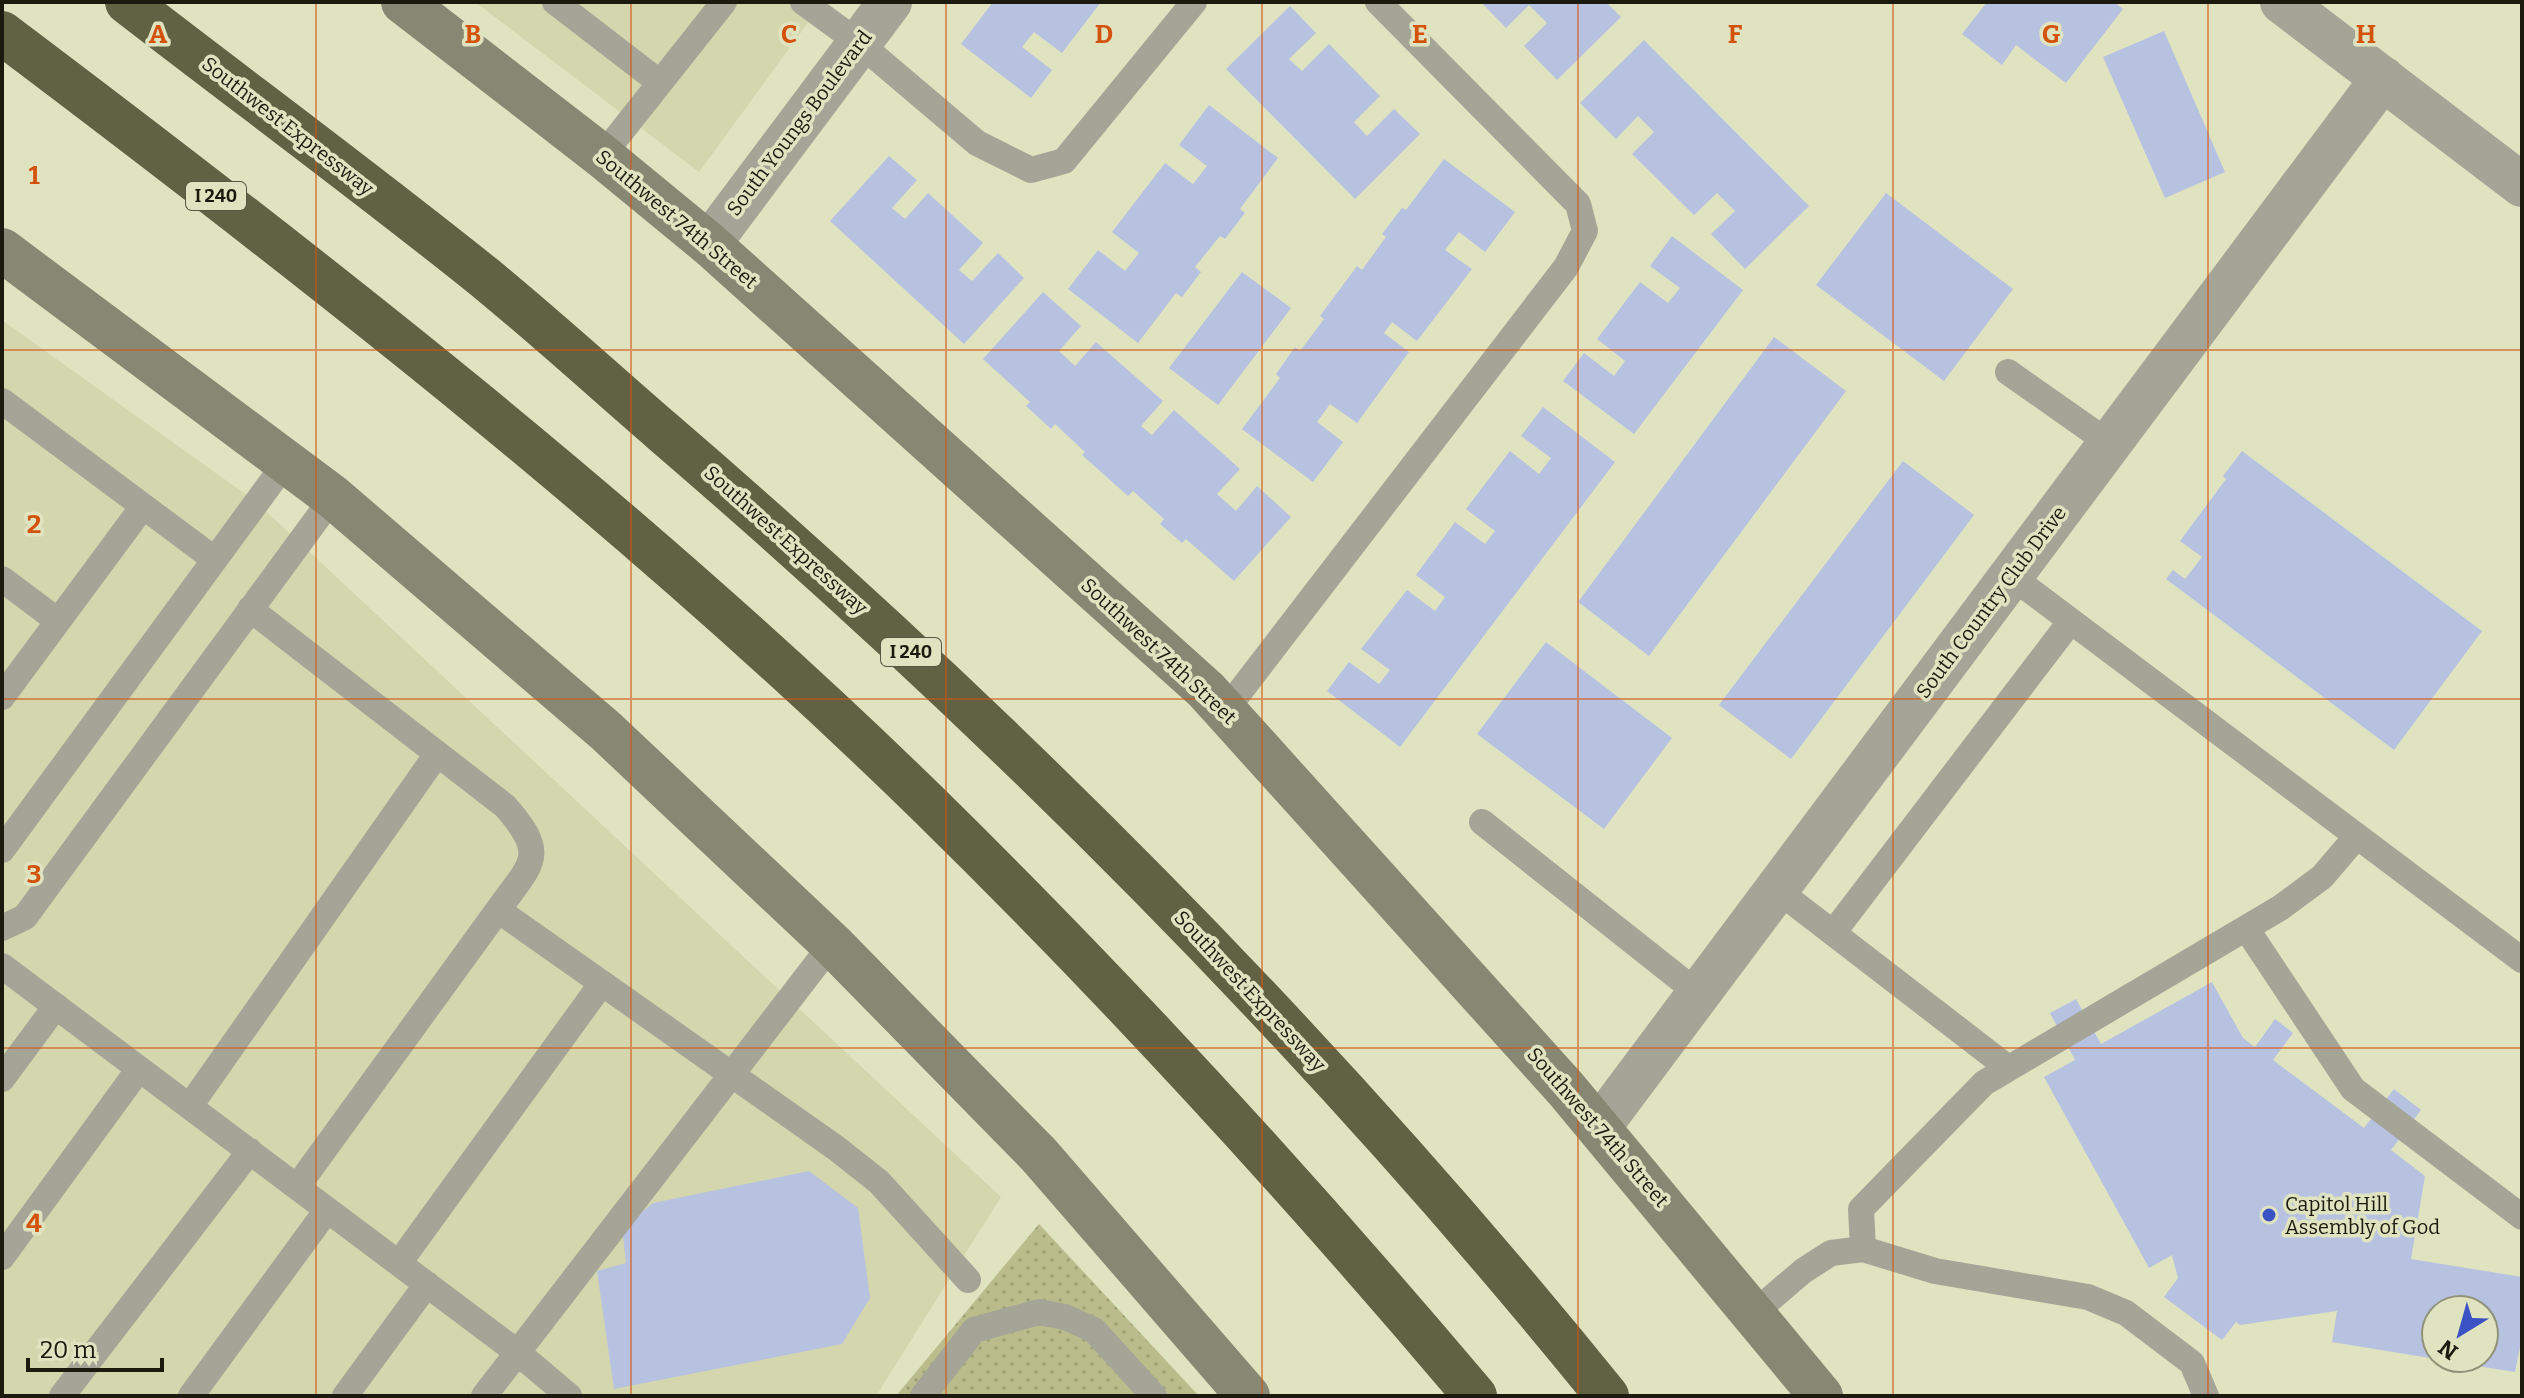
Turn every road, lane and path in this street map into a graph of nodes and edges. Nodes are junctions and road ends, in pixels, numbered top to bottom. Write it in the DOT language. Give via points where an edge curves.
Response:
graph roads {
  1 [pos="127,2"];
  2 [pos="403,2"];
  3 [pos="555,2"];
  4 [pos="724,2"];
  5 [pos="803,2"];
  6 [pos="890,2"];
  7 [pos="1194,2"];
  8 [pos="1378,2"];
  9 [pos="2282,2"];
  10 [pos="2,33"];
  11 [pos="859,43"];
  12 [pos="2383,78"];
  13 [pos="659,82"];
  14 [pos="602,156"];
  15 [pos="2522,185"];
  16 [pos="709,244"];
  17 [pos="2,250"];
  18 [pos="2008,372"];
  19 [pos="2,401"];
  20 [pos="2109,443"];
  21 [pos="287,461"];
  22 [pos="333,497"];
  23 [pos="141,509"];
  24 [pos="214,559"];
  25 [pos="2011,576"];
  26 [pos="2,579"];
  27 [pos="250,609"];
  28 [pos="58,621"];
  29 [pos="2070,622"];
  30 [pos="2,697"];
  31 [pos="1225,711"];
  32 [pos="437,754"];
  33 [pos="1482,822"];
  34 [pos="2357,836"];
  35 [pos="2,850"];
  36 [pos="1776,889"];
  37 [pos="498,910"];
  38 [pos="2,928"];
  39 [pos="2246,928"];
  40 [pos="1833,933"];
  41 [pos="832,944"];
  42 [pos="2522,960"];
  43 [pos="2,966"];
  44 [pos="602,983"];
  45 [pos="1699,994"];
  46 [pos="56,1006"];
  47 [pos="2007,1067"];
  48 [pos="139,1069"];
  49 [pos="730,1075"];
  50 [pos="2,1079"];
  51 [pos="190,1106"];
  52 [pos="1599,1127"];
  53 [pos="250,1151"];
  54 [pos="297,1187"];
  55 [pos="327,1210"];
  56 [pos="2522,1217"];
  57 [pos="1863,1249"];
  58 [pos="2,1257"];
  59 [pos="399,1263"];
  60 [pos="968,1280"];
  61 [pos="427,1284"];
  62 [pos="1754,1313"];
  63 [pos="517,1352"];
  64 [pos="62,1396"];
  65 [pos="191,1396"];
  66 [pos="345,1396"];
  67 [pos="484,1396"];
  68 [pos="569,1396"];
  69 [pos="923,1396"];
  70 [pos="1154,1396"];
  71 [pos="1248,1396"];
  72 [pos="1475,1396"];
  73 [pos="1607,1396"];
  74 [pos="1821,1396"];
  75 [pos="2206,1396"];
  1 -- 73 [label="highway, Southwest Expressway / I 240" via="485,278 804,553 985,720 1300,1042 1445,1203"];
  2 -- 14 [label="main road, Southwest 74th Street"];
  3 -- 13 [label="lane"];
  4 -- 13 [label="lane"];
  5 -- 11 [label="lane"];
  6 -- 11 [label="street, South Youngs Boulevard"];
  7 -- 11 [label="lane" via="1064,161 1031,170 977,143"];
  8 -- 31 [label="lane" via="1578,204 1585,231 1566,267"];
  9 -- 12 [label="street"];
  10 -- 72 [label="highway, I 240" via="428,361 723,615 923,800 1155,1032"];
  11 -- 16 [label="street, South Youngs Boulevard"];
  12 -- 15 [label="street"];
  12 -- 20 [label="street, South Country Club Drive"];
  13 -- 14 [label="lane"];
  14 -- 16 [label="main road, Southwest 74th Street"];
  16 -- 31 [label="main road, Southwest 74th Street"];
  17 -- 21 [label="main road"];
  18 -- 20 [label="lane"];
  19 -- 23 [label="lane"];
  20 -- 25 [label="street, South Country Club Drive"];
  21 -- 22 [label="main road"];
  21 -- 24 [label="lane"];
  22 -- 27 [label="lane"];
  22 -- 41 [label="main road" via="606,731"];
  23 -- 24 [label="lane"];
  23 -- 28 [label="lane"];
  24 -- 35 [label="lane"];
  25 -- 29 [label="lane"];
  25 -- 36 [label="street, South Country Club Drive"];
  26 -- 28 [label="lane"];
  27 -- 32 [label="lane"];
  27 -- 38 [label="lane" via="25,917"];
  28 -- 30 [label="lane"];
  29 -- 34 [label="lane"];
  29 -- 40 [label="lane"];
  31 -- 52 [label="main road, Southwest 74th Street"];
  32 -- 37 [label="lane" via="505,806 530,834 531,863"];
  32 -- 51 [label="lane"];
  33 -- 45 [label="lane"];
  34 -- 39 [label="lane" via="2322,877"];
  34 -- 42 [label="lane"];
  36 -- 40 [label="lane"];
  36 -- 45 [label="street, South Country Club Drive"];
  37 -- 44 [label="lane"];
  37 -- 54 [label="lane"];
  39 -- 47 [label="lane"];
  39 -- 56 [label="lane" via="2353,1089"];
  40 -- 47 [label="lane"];
  41 -- 49 [label="lane"];
  41 -- 71 [label="main road" via="1039,1155"];
  43 -- 46 [label="lane"];
  44 -- 49 [label="lane"];
  44 -- 59 [label="lane"];
  45 -- 52 [label="street, South Country Club Drive"];
  46 -- 48 [label="lane"];
  46 -- 50 [label="lane"];
  47 -- 57 [label="lane" via="1984,1083 1861,1209"];
  48 -- 51 [label="lane"];
  48 -- 58 [label="lane"];
  49 -- 60 [label="lane" via="879,1182"];
  49 -- 63 [label="lane"];
  51 -- 53 [label="lane"];
  52 -- 62 [label="main road, Southwest 74th Street"];
  53 -- 54 [label="lane"];
  53 -- 64 [label="lane"];
  54 -- 55 [label="lane"];
  55 -- 59 [label="lane"];
  55 -- 65 [label="lane"];
  57 -- 62 [label="lane" via="1831,1253"];
  57 -- 75 [label="lane" via="1935,1271 2088,1297 2126,1313 2192,1363"];
  59 -- 61 [label="lane"];
  61 -- 63 [label="lane"];
  61 -- 66 [label="lane"];
  62 -- 74 [label="main road, Southwest 74th Street"];
  63 -- 67 [label="lane"];
  63 -- 68 [label="lane"];
  69 -- 70 [label="lane" via="974,1330 1039,1312 1094,1330"];
}
